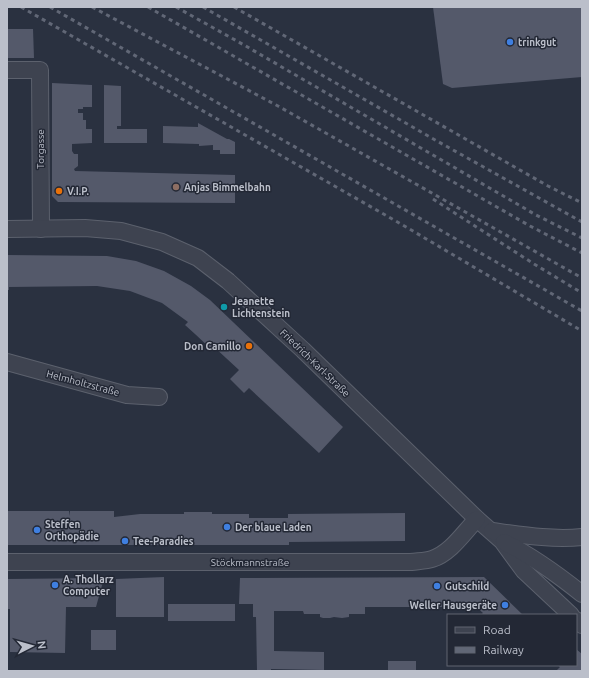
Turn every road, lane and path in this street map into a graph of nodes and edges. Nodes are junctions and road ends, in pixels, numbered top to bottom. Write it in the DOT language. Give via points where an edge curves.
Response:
graph roads {
  1 [pos="7,70"];
  2 [pos="7,229"];
  3 [pos="41,229"];
  4 [pos="7,362"];
  5 [pos="160,397"];
  6 [pos="477,519"];
  7 [pos="496,536"];
  8 [pos="582,537"];
  9 [pos="7,562"];
  10 [pos="582,594"];
  11 [pos="570,614"];
  1 -- 3 [label="street, Torgasse" via="40,70"];
  2 -- 3 [label="street, Friedrich-Karl-Straße"];
  3 -- 6 [label="street, Friedrich-Karl-Straße" via="92,228 121,231 162,242 198,258 228,281 297,345"];
  4 -- 5 [label="street, Helmholtzstraße" via="127,395"];
  6 -- 7 [label="street, Friedrich-Karl-Straße"];
  6 -- 9 [label="street, Stöckmannstraße" via="448,550 436,557 410,562"];
  7 -- 8 [label="street" via="566,539"];
  7 -- 10 [label="street, Friedrich-Karl-Straße" via="539,562"];
  7 -- 11 [label="street, Friedrich-Karl-Straße" via="524,571"];
}
